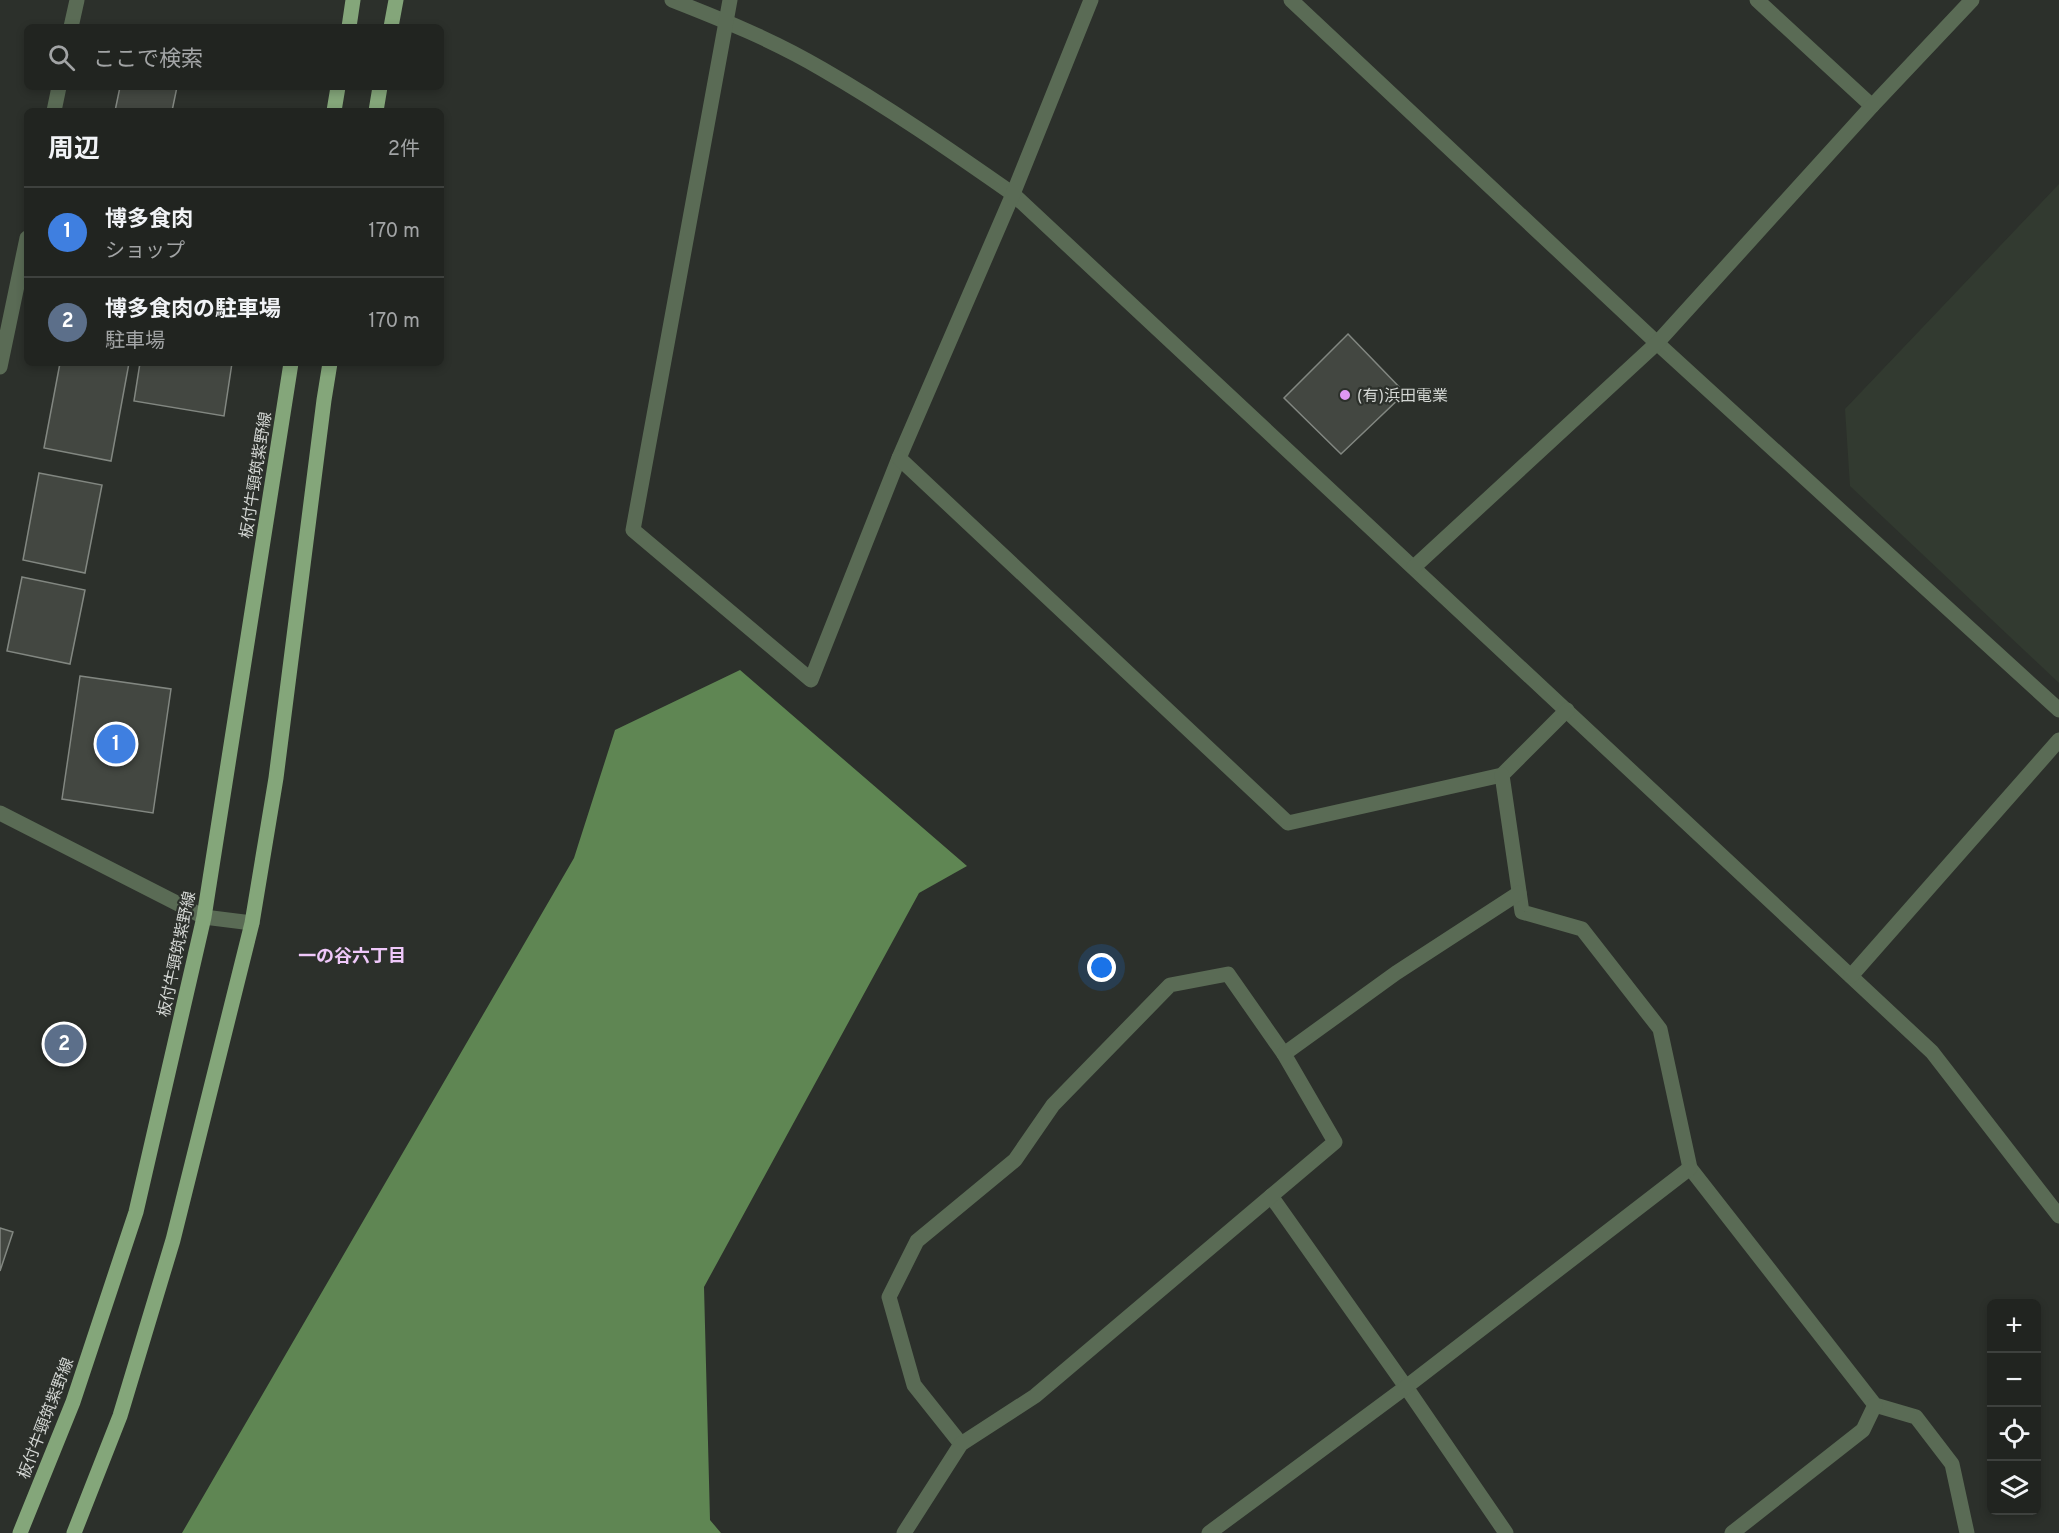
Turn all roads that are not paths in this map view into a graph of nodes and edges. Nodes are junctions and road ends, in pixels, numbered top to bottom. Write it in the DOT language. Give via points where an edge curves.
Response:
graph roads {
  1 [pos="77,0"];
  2 [pos="353,0"];
  3 [pos="396,0"];
  4 [pos="672,0"];
  5 [pos="730,0"];
  6 [pos="1091,0"];
  7 [pos="1291,0"];
  8 [pos="1757,0"];
  9 [pos="1972,0"];
  10 [pos="725,21"];
  11 [pos="72,24"];
  12 [pos="349,24"];
  13 [pos="392,24"];
  14 [pos="58,90"];
  15 [pos="338,90"];
  16 [pos="380,90"];
  17 [pos="1872,106"];
  18 [pos="55,108"];
  19 [pos="334,108"];
  20 [pos="376,108"];
  21 [pos="1013,194"];
  22 [pos="24,252"];
  23 [pos="1657,343"];
  24 [pos="291,366"];
  25 [pos="330,366"];
  26 [pos="0,367"];
  27 [pos="899,458"];
  28 [pos="1414,567"];
  29 [pos="1568,710"];
  30 [pos="2059,710"];
  31 [pos="2059,740"];
  32 [pos="1502,775"];
  33 [pos="0,813"];
  34 [pos="1519,893"];
  35 [pos="204,917"];
  36 [pos="252,923"];
  37 [pos="1851,976"];
  38 [pos="1284,1054"];
  39 [pos="1690,1168"];
  40 [pos="1271,1196"];
  41 [pos="2059,1216"];
  42 [pos="1406,1387"];
  43 [pos="1875,1404"];
  44 [pos="961,1444"];
  45 [pos="20,1533"];
  46 [pos="74,1533"];
  47 [pos="904,1533"];
  48 [pos="1209,1533"];
  49 [pos="1506,1533"];
  50 [pos="1732,1533"];
  51 [pos="1967,1533"];
  1 -- 11 [label="street"];
  2 -- 12 [label="main road"];
  3 -- 13 [label="main road"];
  4 -- 10 [label="street"];
  5 -- 10 [label="street"];
  6 -- 21 [label="street"];
  7 -- 23 [label="street"];
  8 -- 17 [label="street"];
  9 -- 17 [label="street"];
  10 -- 21 [label="street" via="820,68 921,130"];
  10 -- 27 [label="street" via="633,530 811,680"];
  14 -- 18 [label="street"];
  15 -- 19 [label="main road"];
  16 -- 20 [label="main road"];
  17 -- 23 [label="street"];
  21 -- 27 [label="street"];
  21 -- 28 [label="street"];
  22 -- 26 [label="street"];
  23 -- 28 [label="street"];
  23 -- 30 [label="street"];
  24 -- 35 [label="main road, 板付牛頸筑紫野線"];
  25 -- 36 [label="main road" via="276,778"];
  27 -- 32 [label="street" via="1288,823"];
  28 -- 29 [label="street"];
  29 -- 32 [label="street"];
  29 -- 37 [label="street"];
  31 -- 37 [label="street"];
  32 -- 34 [label="street"];
  33 -- 35 [label="street"];
  34 -- 38 [label="street"];
  34 -- 39 [label="street" via="1522,912 1582,930 1660,1029"];
  35 -- 36 [label="street"];
  35 -- 45 [label="main road, 板付牛頸筑紫野線" via="136,1212 73,1402"];
  36 -- 46 [label="main road" via="173,1240 120,1416"];
  37 -- 41 [label="street" via="1932,1052"];
  38 -- 40 [label="street" via="1335,1142"];
  38 -- 44 [label="street" via="1228,975 1170,985 1053,1105 1016,1160 916,1241 889,1297 914,1384"];
  39 -- 42 [label="street"];
  39 -- 43 [label="street"];
  40 -- 42 [label="street"];
  40 -- 44 [label="street" via="1035,1396"];
  42 -- 48 [label="street"];
  42 -- 49 [label="street"];
  43 -- 50 [label="street" via="1863,1430"];
  43 -- 51 [label="street" via="1916,1417 1952,1464"];
  44 -- 47 [label="street"];
}
